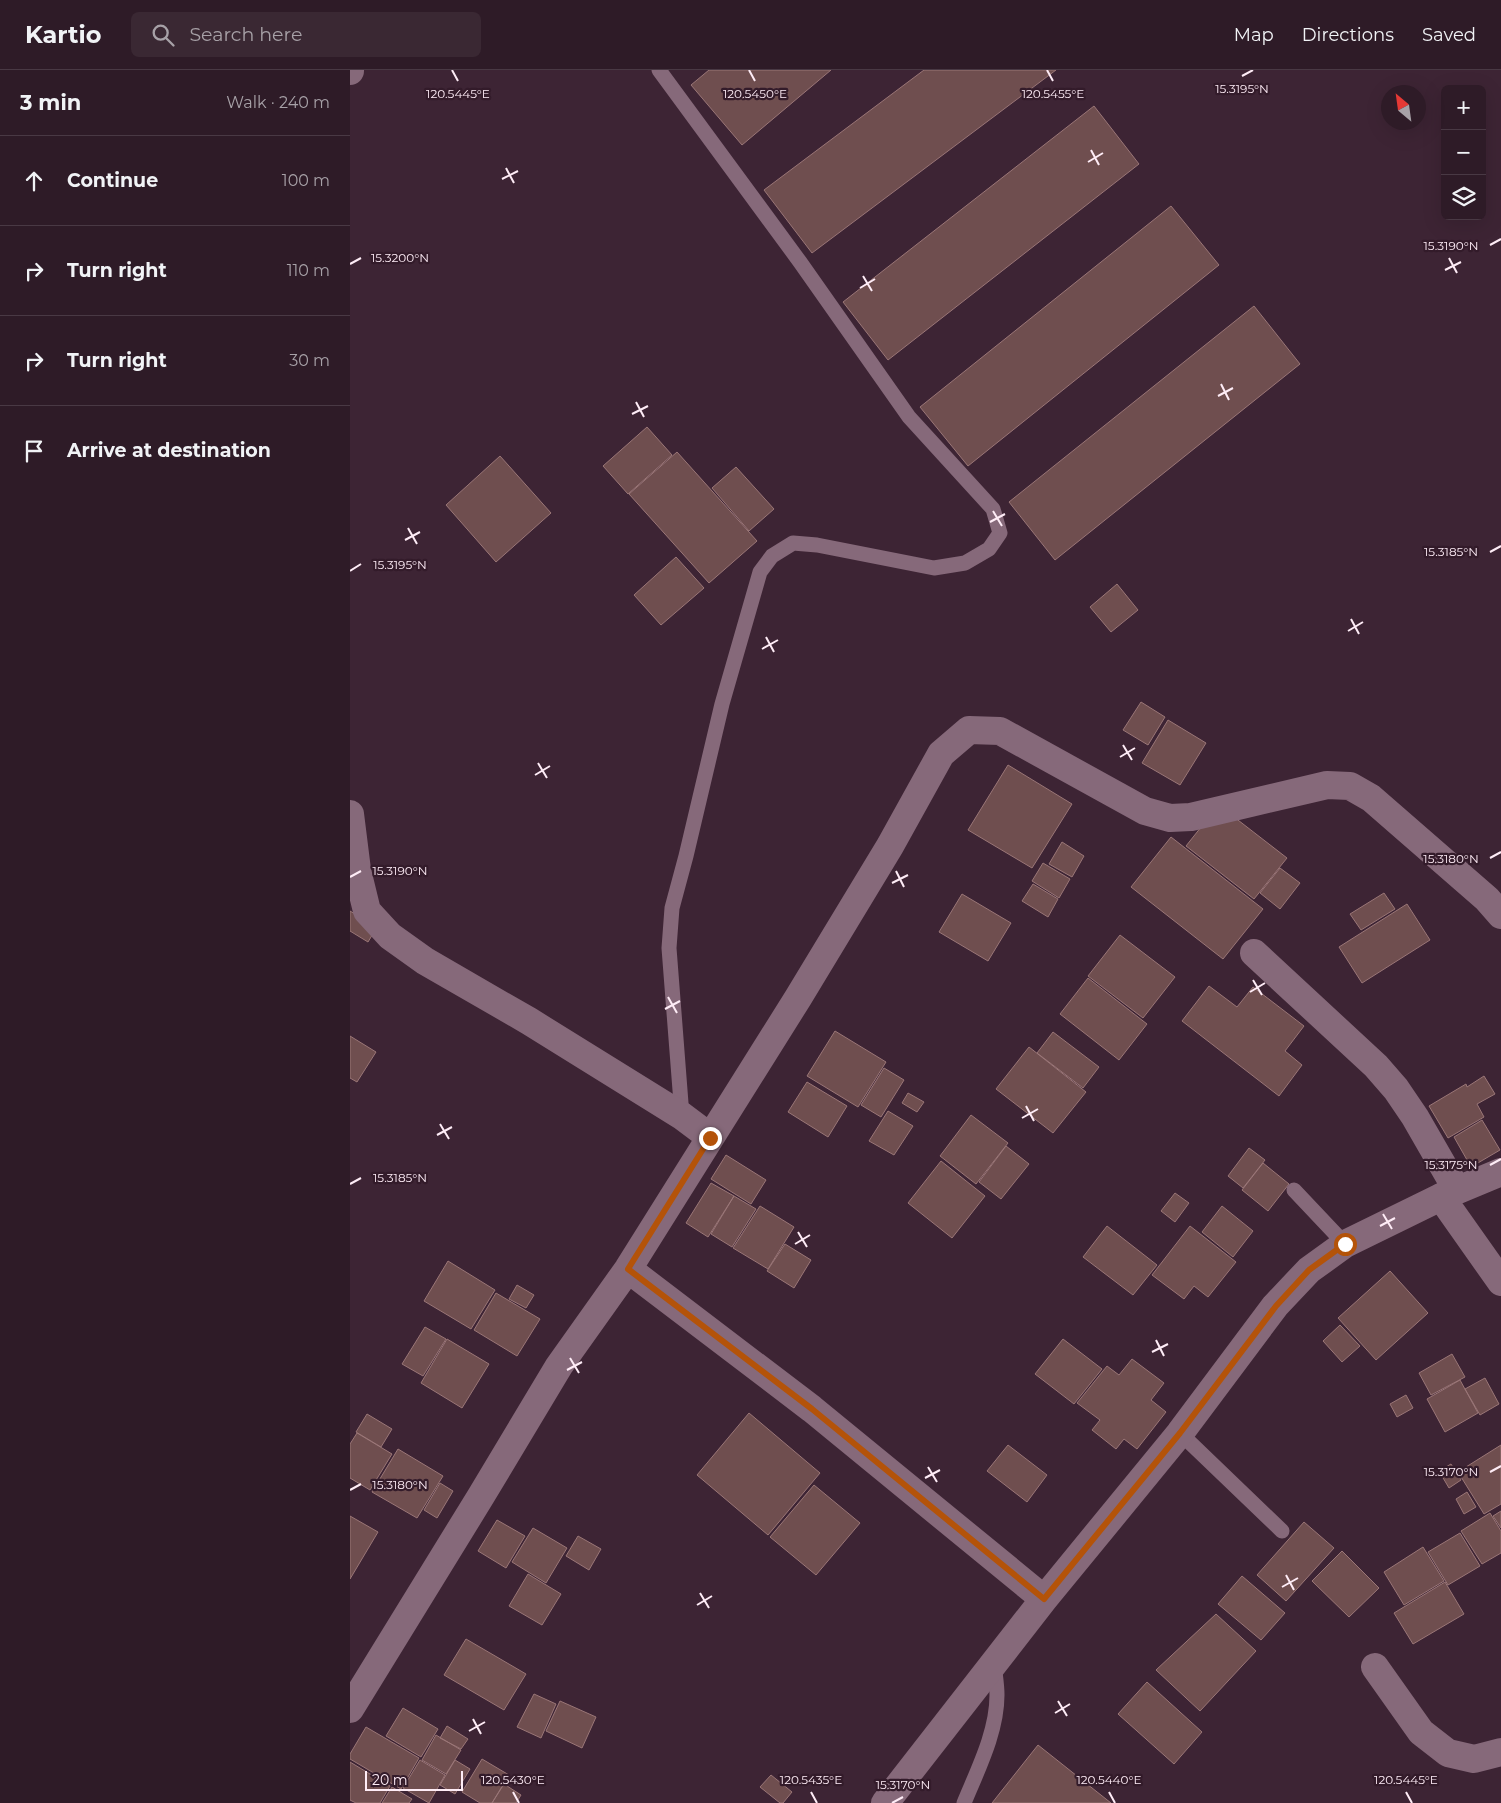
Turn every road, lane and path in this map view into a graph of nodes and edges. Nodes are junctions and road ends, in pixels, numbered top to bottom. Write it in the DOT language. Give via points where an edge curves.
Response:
graph roads {
  1 [pos="659,70"];
  2 [pos="350,814"];
  3 [pos="1501,915"];
  4 [pos="1254,954"];
  5 [pos="682,1116"];
  6 [pos="710,1138"];
  7 [pos="1501,1172"];
  8 [pos="1294,1190"];
  9 [pos="1449,1194"];
  10 [pos="1345,1244"];
  11 [pos="628,1269"];
  12 [pos="1501,1282"];
  13 [pos="1180,1433"];
  14 [pos="1282,1531"];
  15 [pos="1044,1599"];
  16 [pos="994,1663"];
  17 [pos="1375,1667"];
  18 [pos="350,1708"];
  19 [pos="1501,1752"];
  20 [pos="885,1803"];
  21 [pos="964,1803"];
  1 -- 5 [label="lane" via="909,417 993,510 1000,533 989,549 965,563 934,568 793,542 772,556 760,572 722,704 672,908 669,948"];
  2 -- 5 [label="street" via="357,870 367,911 390,936 425,961"];
  3 -- 6 [label="street" via="1378,804 1350,786 1327,785 1191,817 1170,818 1145,811 1000,731 969,730 941,754 890,846"];
  4 -- 9 [label="street" via="1376,1066 1396,1089 1415,1116"];
  5 -- 6 [label="street"];
  6 -- 11 [label="street"];
  7 -- 9 [label="street"];
  8 -- 10 [label="lane"];
  9 -- 10 [label="street"];
  9 -- 12 [label="street"];
  10 -- 13 [label="street" via="1309,1270 1276,1306"];
  11 -- 15 [label="street" via="812,1409"];
  11 -- 18 [label="street" via="559,1366"];
  13 -- 14 [label="lane"];
  13 -- 15 [label="street"];
  15 -- 16 [label="street"];
  16 -- 20 [label="street"];
  16 -- 21 [label="lane" via="997,1696 993,1723"];
  17 -- 19 [label="street" via="1421,1732 1448,1753 1474,1759"];
}
